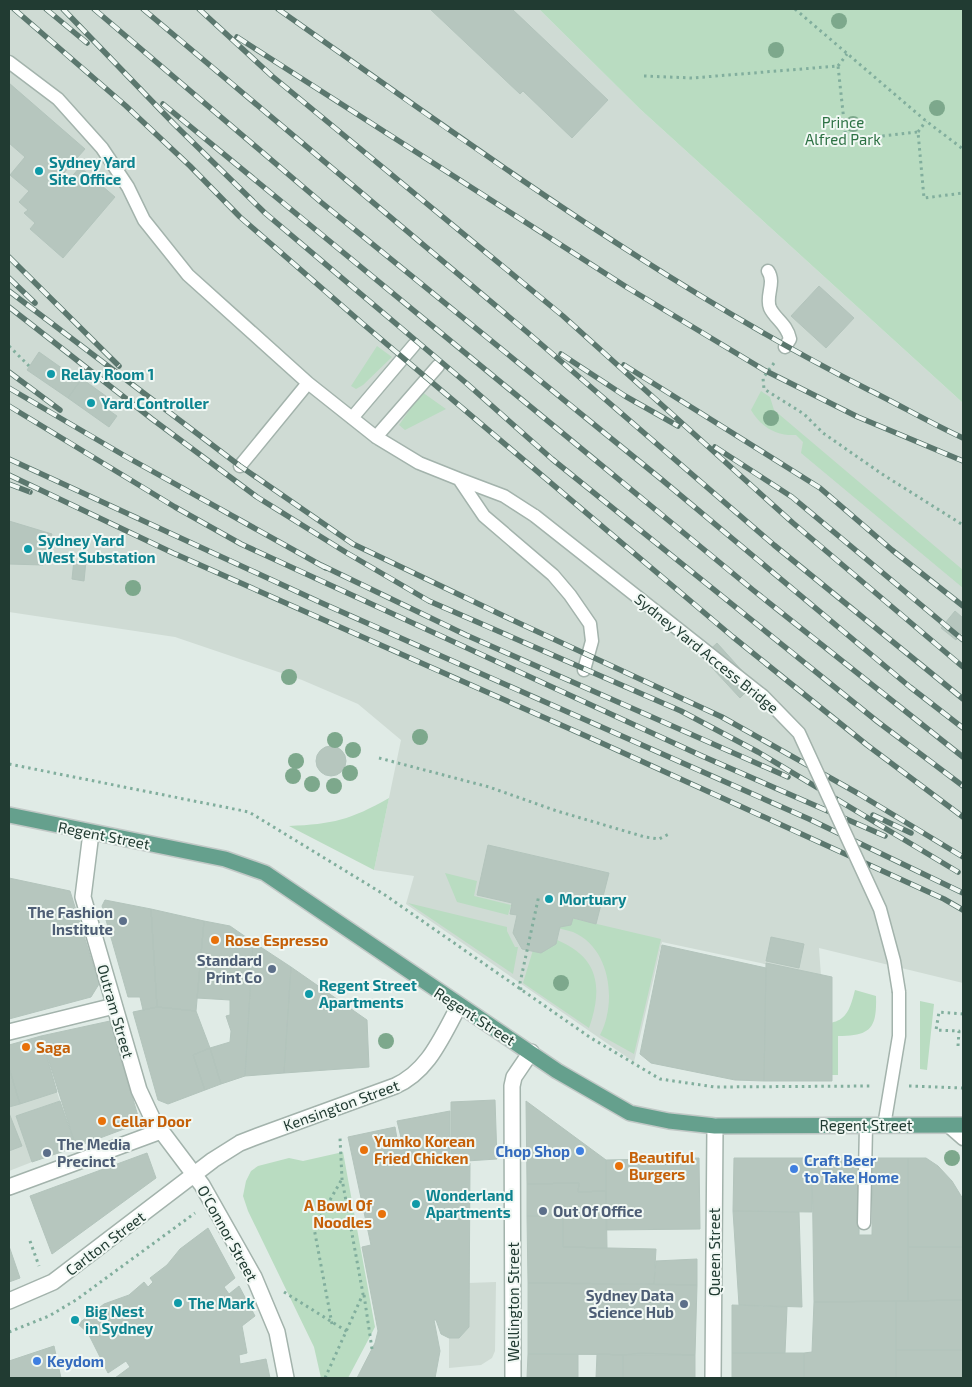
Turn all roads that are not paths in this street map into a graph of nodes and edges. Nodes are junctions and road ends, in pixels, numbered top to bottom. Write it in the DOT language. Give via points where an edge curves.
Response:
graph roads {
  1 [pos="9,62"];
  2 [pos="768,272"];
  3 [pos="414,345"];
  4 [pos="785,347"];
  5 [pos="438,366"];
  6 [pos="308,383"];
  7 [pos="352,418"];
  8 [pos="376,437"];
  9 [pos="240,466"];
  10 [pos="459,479"];
  11 [pos="584,670"];
  12 [pos="9,815"];
  13 [pos="91,833"];
  14 [pos="114,1006"];
  15 [pos="458,1006"];
  16 [pos="9,1032"];
  17 [pos="531,1052"];
  18 [pos="963,1124"];
  19 [pos="947,1125"];
  20 [pos="715,1126"];
  21 [pos="866,1126"];
  22 [pos="884,1126"];
  23 [pos="160,1131"];
  24 [pos="963,1139"];
  25 [pos="194,1174"];
  26 [pos="9,1187"];
  27 [pos="864,1223"];
  28 [pos="9,1301"];
  29 [pos="286,1378"];
  30 [pos="512,1378"];
  31 [pos="713,1378"];
  1 -- 6 [label="lane, Sydney Yard Access Bridge" via="58,99 102,148 128,187 144,220 188,275"];
  2 -- 4 [label="lane" via="770,307 790,339"];
  3 -- 7 [label="lane"];
  5 -- 8 [label="lane"];
  6 -- 7 [label="lane, Sydney Yard Access Bridge"];
  6 -- 9 [label="lane"];
  7 -- 8 [label="lane, Sydney Yard Access Bridge"];
  8 -- 10 [label="lane, Sydney Yard Access Bridge" via="419,463"];
  10 -- 11 [label="lane" via="484,516 547,569 570,594 590,624 592,641"];
  10 -- 22 [label="lane, Sydney Yard Access Bridge, bridge" via="504,496 535,516 763,696 799,733 880,909 894,961 899,992 900,1036"];
  12 -- 13 [label="main road, Regent Street"];
  13 -- 14 [label="street, Outram Street" via="83,897"];
  13 -- 15 [label="main road, Regent Street" via="225,858 264,873"];
  14 -- 16 [label="street"];
  14 -- 23 [label="street, Outram Street" via="144,1105"];
  15 -- 17 [label="main road, Regent Street"];
  15 -- 25 [label="street, Kensington Street" via="428,1060 412,1078 240,1143"];
  17 -- 20 [label="main road, Regent Street" via="630,1113"];
  17 -- 30 [label="street, Wellington Street" via="514,1077 512,1086"];
  18 -- 19 [label="main road, Regent Street"];
  19 -- 22 [label="main road, Regent Street"];
  19 -- 24 [label="lane"];
  20 -- 21 [label="main road, Regent Street"];
  20 -- 31 [label="street, Queen Street"];
  21 -- 22 [label="main road, Regent Street"];
  21 -- 27 [label="lane"];
  23 -- 25 [label="street, Outram Street"];
  23 -- 26 [label="street"];
  25 -- 28 [label="street, Carlton Street" via="47,1285"];
  25 -- 29 [label="street, O'Connor Street" via="263,1296 277,1332"];
}
